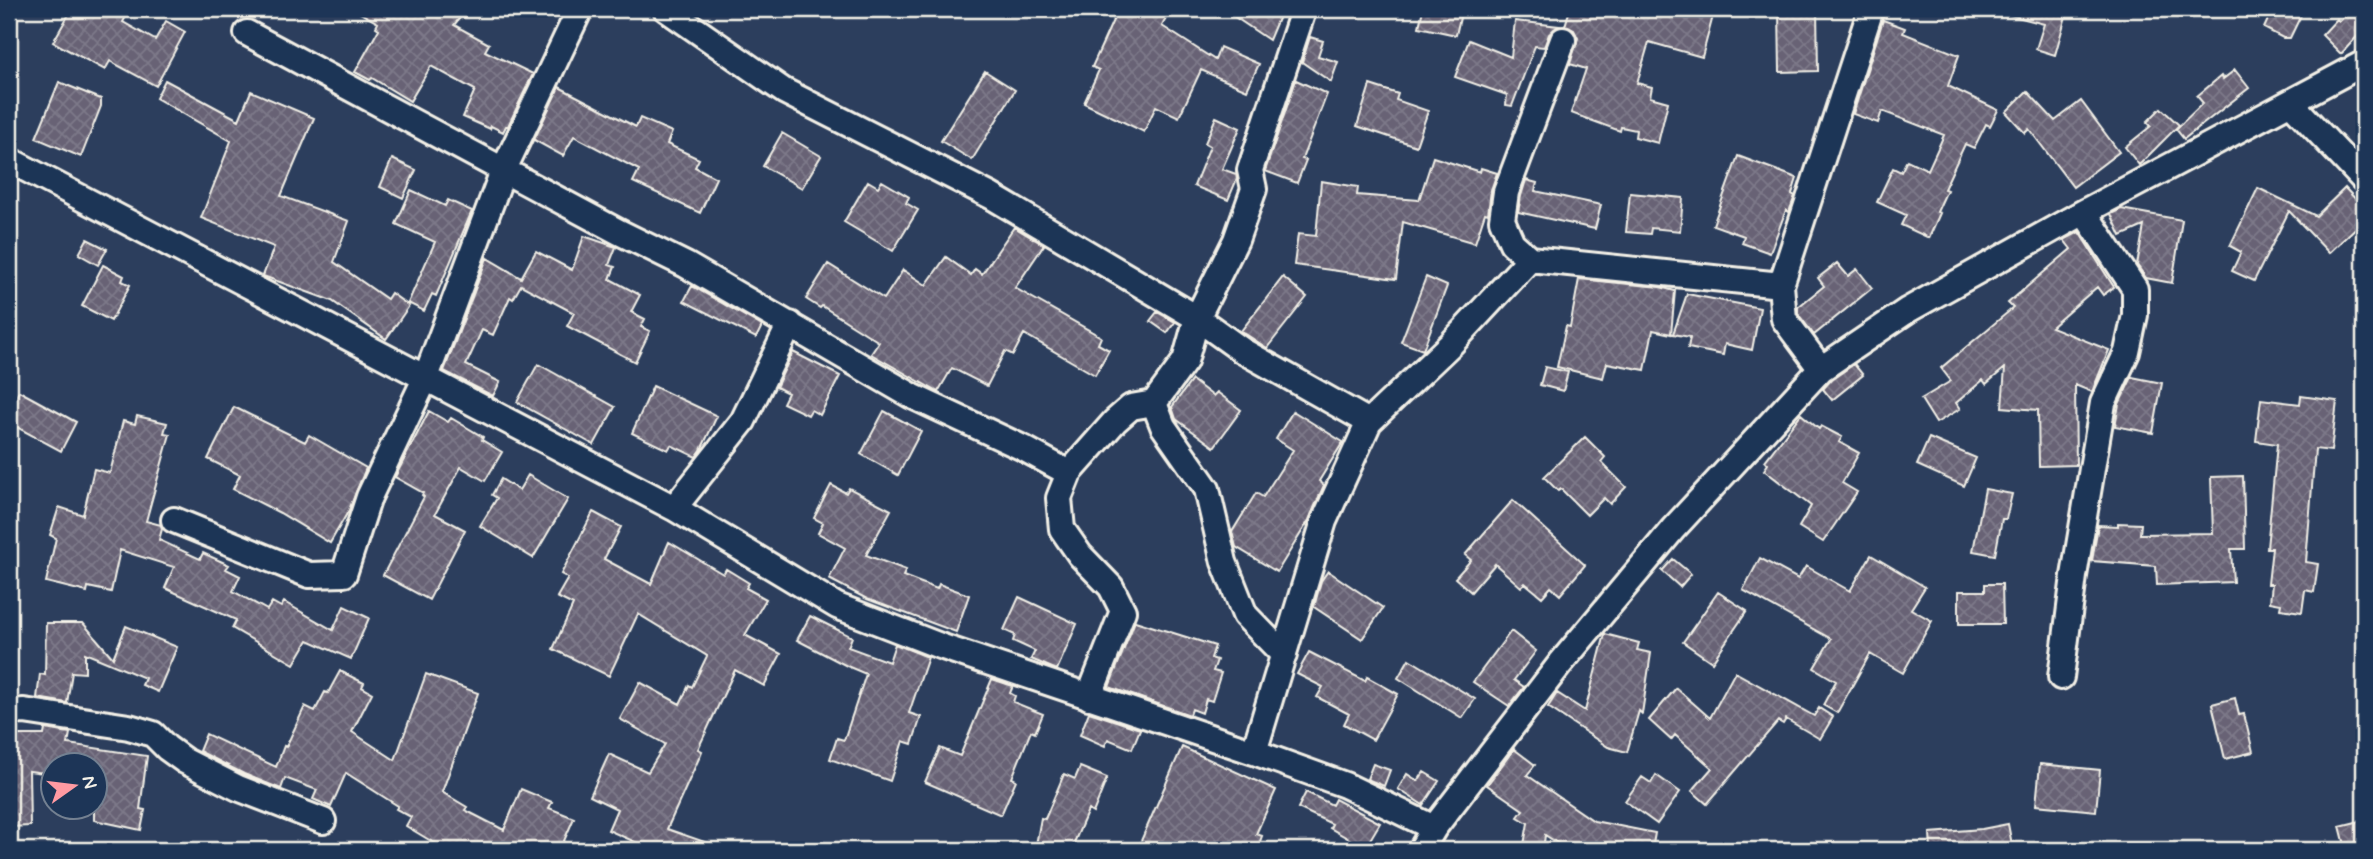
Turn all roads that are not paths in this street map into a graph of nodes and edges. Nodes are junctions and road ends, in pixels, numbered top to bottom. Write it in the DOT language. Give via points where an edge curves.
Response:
graph roads {
  1 [pos="580,9"];
  2 [pos="666,9"];
  3 [pos="1301,9"];
  4 [pos="1871,9"];
  5 [pos="247,33"];
  6 [pos="1563,40"];
  7 [pos="2364,63"];
  8 [pos="2291,103"];
  9 [pos="9,160"];
  10 [pos="503,171"];
  11 [pos="2364,180"];
  12 [pos="2084,212"];
  13 [pos="1530,259"];
  14 [pos="1781,285"];
  15 [pos="1197,318"];
  16 [pos="790,324"];
  17 [pos="1821,369"];
  18 [pos="426,377"];
  19 [pos="1154,403"];
  20 [pos="1369,422"];
  21 [pos="1069,473"];
  22 [pos="674,508"];
  23 [pos="174,520"];
  24 [pos="1284,655"];
  25 [pos="2061,677"];
  26 [pos="1089,696"];
  27 [pos="9,712"];
  28 [pos="1254,752"];
  29 [pos="323,821"];
  30 [pos="1434,828"];
  31 [pos="1421,850"];
  1 -- 10 [label="street"];
  2 -- 15 [label="street" via="783,91 991,196"];
  3 -- 15 [label="street" via="1250,170 1254,189 1236,240"];
  4 -- 14 [label="street"];
  5 -- 10 [label="street"];
  6 -- 13 [label="street" via="1506,192 1502,219 1512,243"];
  7 -- 8 [label="street"];
  8 -- 11 [label="street"];
  8 -- 12 [label="street"];
  9 -- 18 [label="street"];
  10 -- 16 [label="street"];
  10 -- 18 [label="street"];
  12 -- 17 [label="street" via="1908,310"];
  12 -- 25 [label="street" via="2135,289 2135,315 2126,352 2102,403"];
  13 -- 14 [label="street"];
  13 -- 20 [label="street" via="1451,344"];
  14 -- 17 [label="street" via="1784,319"];
  15 -- 19 [label="street" via="1185,361"];
  15 -- 20 [label="street" via="1243,351"];
  16 -- 21 [label="street" via="912,396"];
  16 -- 22 [label="street" via="743,421"];
  17 -- 30 [label="street" via="1673,529 1560,664"];
  18 -- 22 [label="street"];
  18 -- 23 [label="street" via="369,498 344,574 309,575"];
  19 -- 21 [label="street" via="1131,407"];
  19 -- 24 [label="street" via="1163,426 1207,489 1224,562 1245,615"];
  20 -- 24 [label="street" via="1324,521"];
  21 -- 26 [label="street" via="1059,498 1062,529 1111,587 1123,611"];
  22 -- 26 [label="street" via="837,606"];
  24 -- 28 [label="street"];
  26 -- 28 [label="street"];
  27 -- 29 [label="street" via="153,734 185,761 216,777"];
  28 -- 30 [label="street" via="1345,785"];
  30 -- 31 [label="street"];
}
